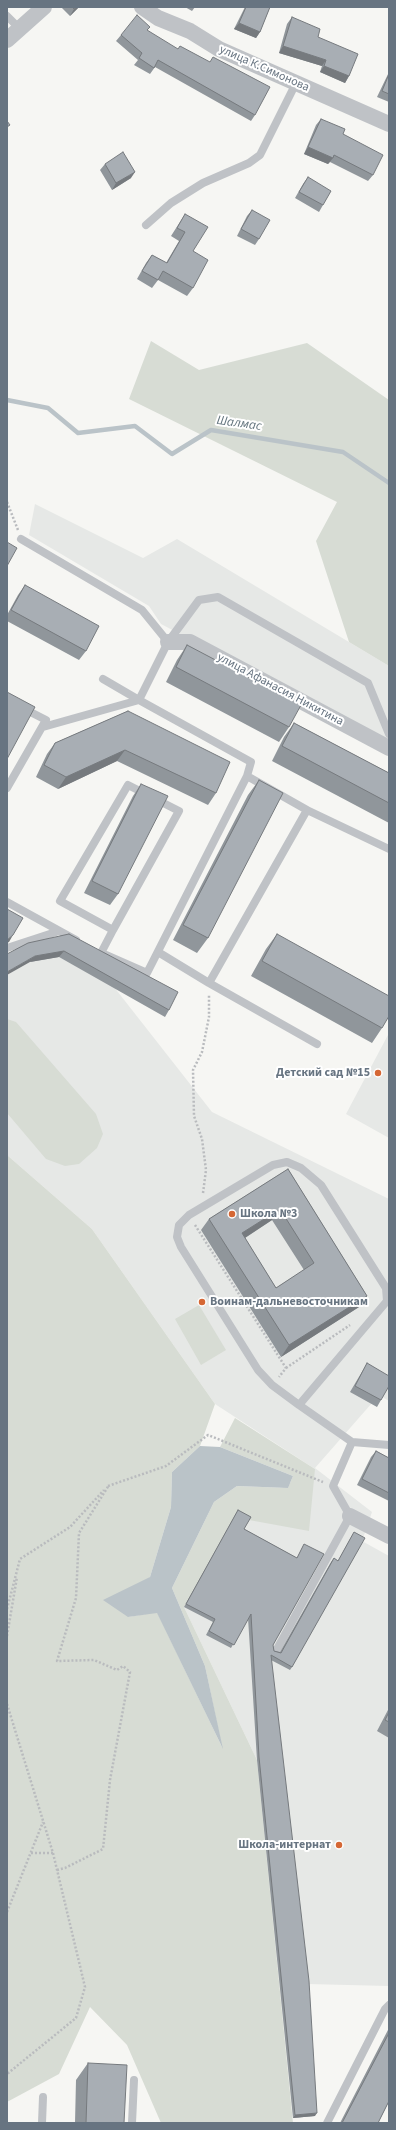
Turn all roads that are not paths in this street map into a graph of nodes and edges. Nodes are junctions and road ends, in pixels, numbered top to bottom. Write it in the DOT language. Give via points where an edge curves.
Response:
graph roads {
  1 [pos="44,7"];
  2 [pos="142,7"];
  3 [pos="7,16"];
  4 [pos="20,29"];
  5 [pos="7,40"];
  6 [pos="296,83"];
  7 [pos="389,124"];
  8 [pos="146,225"];
  9 [pos="21,540"];
  10 [pos="168,642"];
  11 [pos="103,679"];
  12 [pos="7,700"];
  13 [pos="139,700"];
  14 [pos="43,727"];
  15 [pos="389,734"];
  16 [pos="389,748"];
  17 [pos="247,776"];
  18 [pos="7,788"];
  19 [pos="307,810"];
  20 [pos="389,849"];
  21 [pos="7,902"];
  22 [pos="59,930"];
  23 [pos="113,930"];
  24 [pos="7,948"];
  25 [pos="94,949"];
  26 [pos="158,952"];
  27 [pos="209,983"];
  28 [pos="317,1044"];
  29 [pos="299,1405"];
  30 [pos="352,1442"];
  31 [pos="389,1445"];
  32 [pos="350,1516"];
  33 [pos="389,1536"];
  34 [pos="276,1651"];
  35 [pos="389,2005"];
  36 [pos="134,2080"];
  37 [pos="43,2097"];
  38 [pos="42,2123"];
  39 [pos="132,2123"];
  40 [pos="327,2123"];
  1 -- 4 [label="street"];
  2 -- 6 [label="street, улица К.Симонова" via="219,49"];
  3 -- 4 [label="lane"];
  4 -- 5 [label="street"];
  6 -- 7 [label="street, улица К.Симонова"];
  6 -- 8 [label="lane" via="260,155 249,163 203,183 171,203"];
  9 -- 10 [label="lane" via="142,610"];
  10 -- 13 [label="lane"];
  10 -- 15 [label="lane" via="199,600 218,598 368,683"];
  10 -- 16 [label="street, улица Афанасия Никитина" via="190,642"];
  11 -- 13 [label="lane"];
  12 -- 14 [label="lane" via="46,720"];
  13 -- 14 [label="lane"];
  13 -- 17 [label="lane" via="251,762"];
  14 -- 18 [label="lane"];
  17 -- 19 [label="lane"];
  17 -- 26 [label="lane"];
  19 -- 20 [label="lane"];
  19 -- 27 [label="lane"];
  21 -- 22 [label="lane"];
  22 -- 24 [label="lane"];
  22 -- 25 [label="lane"];
  23 -- 23 [label="lane" via="179,811 128,785 60,901"];
  23 -- 25 [label="lane"];
  25 -- 26 [label="lane" via="147,973"];
  26 -- 27 [label="lane"];
  27 -- 28 [label="lane"];
  29 -- 29 [label="lane" via="387,1301 386,1288 321,1184 301,1168 287,1162 273,1165 189,1215 179,1225 177,1237 258,1370 272,1385"];
  29 -- 30 [label="lane"];
  30 -- 31 [label="lane"];
  30 -- 32 [label="lane" via="333,1486"];
  32 -- 33 [label="street"];
  32 -- 34 [label="lane"];
  35 -- 40 [label="lane"];
  36 -- 39 [label="lane"];
  37 -- 38 [label="lane"];
}
